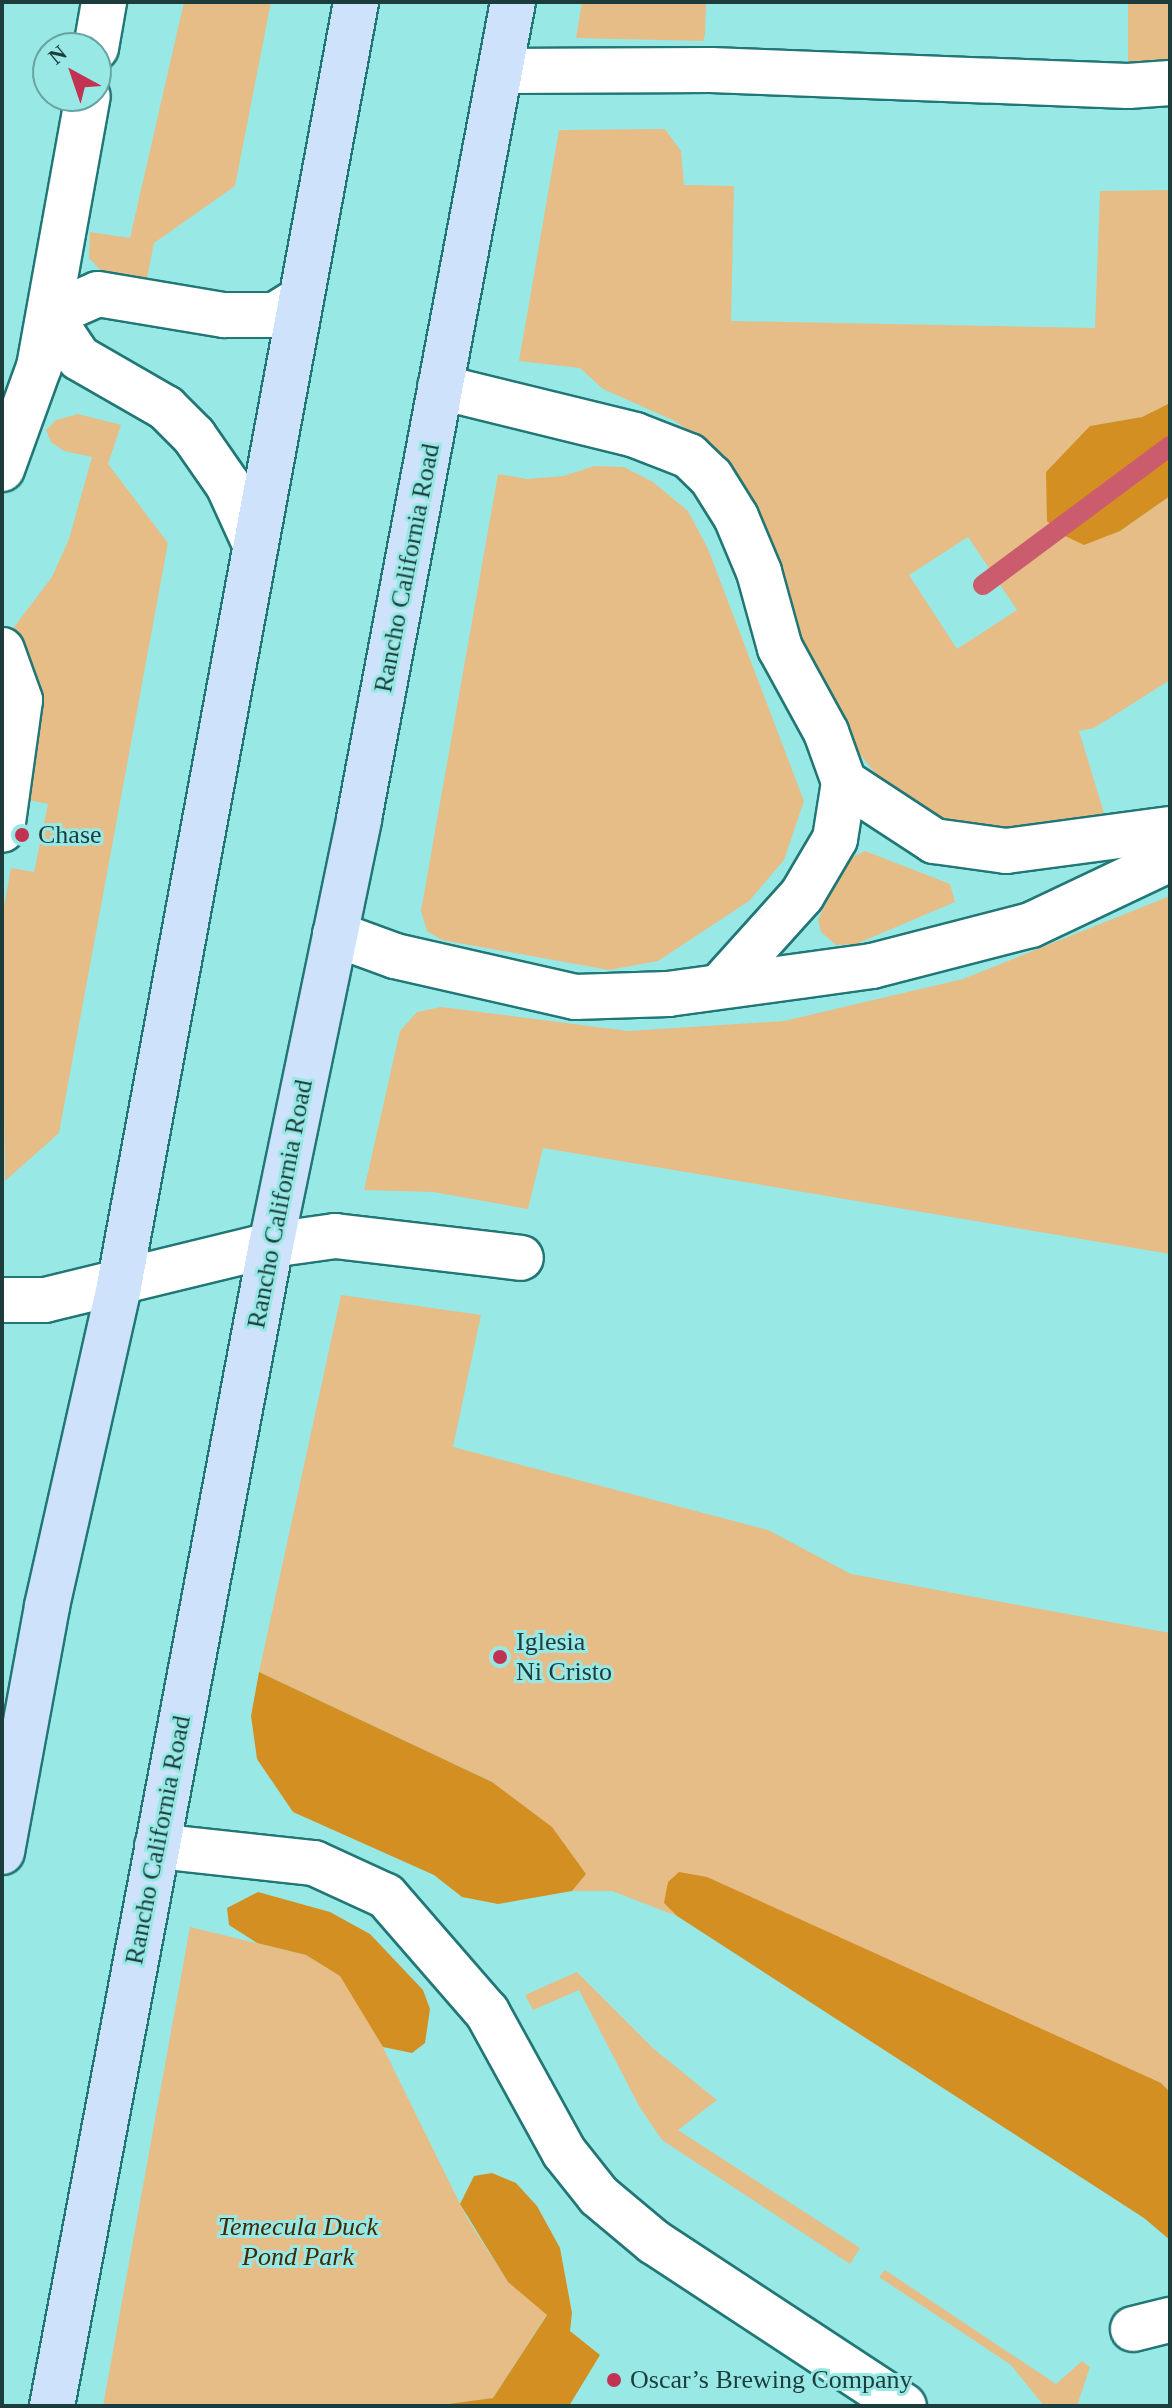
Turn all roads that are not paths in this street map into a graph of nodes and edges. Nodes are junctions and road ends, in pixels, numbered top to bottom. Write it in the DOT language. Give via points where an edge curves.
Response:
graph roads {
  1 [pos="104,2"];
  2 [pos="356,2"];
  3 [pos="513,2"];
  4 [pos="99,32"];
  5 [pos="500,71"];
  6 [pos="1170,83"];
  7 [pos="85,112"];
  8 [pos="301,299"];
  9 [pos="50,315"];
  10 [pos="440,387"];
  11 [pos="2,469"];
  12 [pos="255,544"];
  13 [pos="2,650"];
  14 [pos="844,782"];
  15 [pos="1170,829"];
  16 [pos="2,830"];
  17 [pos="1170,859"];
  18 [pos="335,934"];
  19 [pos="721,985"];
  20 [pos="271,1245"];
  21 [pos="521,1258"];
  22 [pos="119,1286"];
  23 [pos="2,1300"];
  24 [pos="157,1846"];
  25 [pos="2,1852"];
  26 [pos="52,2406"];
  27 [pos="904,2406"];
  1 -- 4 [label="lane"];
  2 -- 8 [label="main road"];
  3 -- 5 [label="main road, Rancho California Road"];
  5 -- 6 [label="lane" via="711,70 1128,86"];
  5 -- 10 [label="main road, Rancho California Road"];
  7 -- 9 [label="lane"];
  8 -- 9 [label="lane" via="275,315 224,315 98,294"];
  8 -- 12 [label="main road"];
  9 -- 11 [label="lane" via="39,367"];
  9 -- 12 [label="lane" via="79,358 166,408 194,436 228,485"];
  10 -- 14 [label="lane" via="635,435 689,456 711,477 736,517 759,572 780,648 826,732"];
  10 -- 18 [label="main road, Rancho California Road"];
  12 -- 22 [label="main road"];
  13 -- 16 [label="lane" via="20,700"];
  14 -- 15 [label="lane" via="934,841 1006,851"];
  14 -- 19 [label="lane" via="835,839 802,895"];
  17 -- 19 [label="lane" via="1031,925 872,966"];
  18 -- 19 [label="lane" via="395,956 575,997 668,994"];
  18 -- 20 [label="main road, Rancho California Road"];
  20 -- 21 [label="lane" via="335,1236"];
  20 -- 22 [label="lane"];
  20 -- 24 [label="main road, Rancho California Road"];
  22 -- 23 [label="lane" via="45,1300"];
  22 -- 25 [label="main road" via="47,1606"];
  24 -- 26 [label="main road, Rancho California Road"];
  24 -- 27 [label="lane" via="314,1863 386,1896 487,2012 564,2152 599,2196 654,2242"];
}
